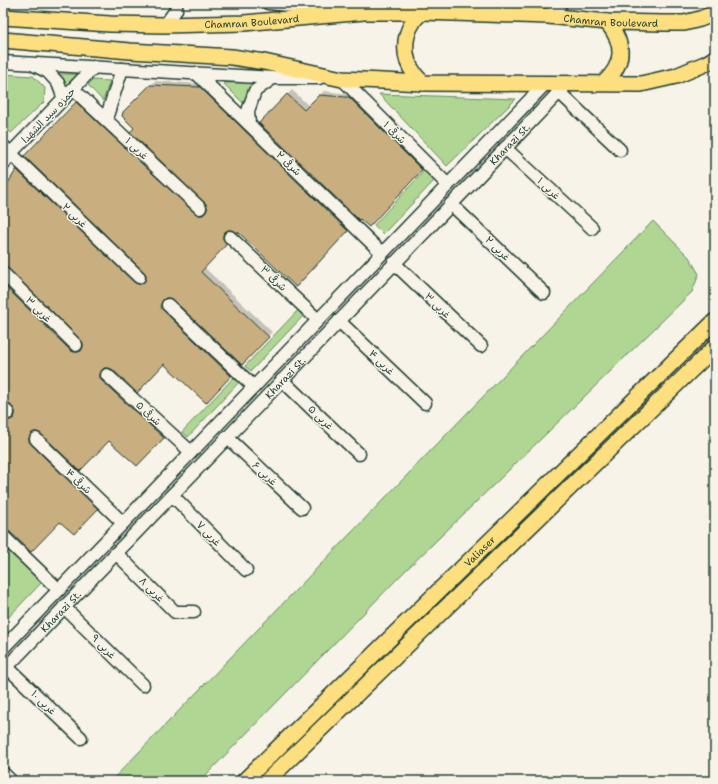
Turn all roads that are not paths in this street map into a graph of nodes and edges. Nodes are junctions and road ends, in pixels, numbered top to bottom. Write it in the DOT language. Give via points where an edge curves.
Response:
graph roads {
  1 [pos="176,3"];
  2 [pos="268,3"];
  3 [pos="561,3"];
  4 [pos="387,8"];
  5 [pos="364,12"];
  6 [pos="422,12"];
  7 [pos="715,13"];
  8 [pos="3,16"];
  9 [pos="548,16"];
  10 [pos="607,22"];
  11 [pos="165,25"];
  12 [pos="3,40"];
  13 [pos="715,58"];
  14 [pos="3,62"];
  15 [pos="31,63"];
  16 [pos="94,67"];
  17 [pos="122,69"];
  18 [pos="196,73"];
  19 [pos="273,78"];
  20 [pos="342,79"];
  21 [pos="422,83"];
  22 [pos="604,83"];
  23 [pos="545,84"];
  24 [pos="563,88"];
  25 [pos="73,89"];
  26 [pos="64,99"];
  27 [pos="106,119"];
  28 [pos="249,124"];
  29 [pos="505,148"];
  30 [pos="7,149"];
  31 [pos="620,150"];
  32 [pos="3,165"];
  33 [pos="448,184"];
  34 [pos="451,204"];
  35 [pos="200,208"];
  36 [pos="592,228"];
  37 [pos="230,237"];
  38 [pos="382,253"];
  39 [pos="394,263"];
  40 [pos="3,273"];
  41 [pos="139,277"];
  42 [pos="544,293"];
  43 [pos="168,305"];
  44 [pos="318,320"];
  45 [pos="339,321"];
  46 [pos="715,321"];
  47 [pos="76,345"];
  48 [pos="481,346"];
  49 [pos="715,347"];
  50 [pos="108,375"];
  51 [pos="282,380"];
  52 [pos="254,387"];
  53 [pos="425,402"];
  54 [pos="221,421"];
  55 [pos="230,435"];
  56 [pos="36,439"];
  57 [pos="191,452"];
  58 [pos="359,454"];
  59 [pos="172,495"];
  60 [pos="302,508"];
  61 [pos="123,523"];
  62 [pos="3,536"];
  63 [pos="116,553"];
  64 [pos="92,555"];
  65 [pos="103,566"];
  66 [pos="246,570"];
  67 [pos="59,590"];
  68 [pos="64,607"];
  69 [pos="194,612"];
  70 [pos="3,648"];
  71 [pos="5,669"];
  72 [pos="143,685"];
  73 [pos="81,738"];
  74 [pos="3,773"];
  75 [pos="11,781"];
  76 [pos="244,781"];
  77 [pos="267,781"];
  1 -- 11 [label="street" via="176,10"];
  2 -- 5 [label="street"];
  3 -- 9 [label="street"];
  4 -- 5 [label="main road, Chamran Boulevard"];
  4 -- 6 [label="main road, Chamran Boulevard"];
  5 -- 11 [label="main road, Chamran Boulevard" via="244,23"];
  6 -- 9 [label="main road, Chamran Boulevard"];
  6 -- 21 [label="main road" via="407,34 405,48 407,61"];
  7 -- 10 [label="main road, Chamran Boulevard" via="684,23"];
  8 -- 11 [label="main road, Chamran Boulevard" via="110,24"];
  9 -- 10 [label="main road, Chamran Boulevard"];
  10 -- 22 [label="main road" via="619,41 620,53 618,64"];
  12 -- 20 [label="main road" via="232,57"];
  13 -- 22 [label="main road" via="676,76 641,84"];
  14 -- 15 [label="street"];
  15 -- 16 [label="street"];
  15 -- 26 [label="street" via="48,72 58,83"];
  16 -- 17 [label="street"];
  16 -- 25 [label="street, حمزه سید الشهدا"];
  17 -- 18 [label="street"];
  17 -- 27 [label="street"];
  18 -- 19 [label="street"];
  18 -- 28 [label="street, ۲ شرقی"];
  19 -- 20 [label="street"];
  19 -- 28 [label="street" via="256,91 248,111"];
  20 -- 21 [label="main road"];
  20 -- 33 [label="street, ۱ شرقی"];
  21 -- 23 [label="main road"];
  22 -- 24 [label="main road"];
  23 -- 24 [label="main road"];
  23 -- 33 [label="street, Kharazi St."];
  24 -- 29 [label="street, Kharazi St."];
  24 -- 31 [label="street"];
  25 -- 26 [label="street, حمزه سید الشهدا"];
  25 -- 27 [label="street, ۱ غربی"];
  26 -- 30 [label="street, حمزه سید الشهدا"];
  27 -- 35 [label="street, ۱ غربی"];
  28 -- 38 [label="street, ۲ شرقی"];
  29 -- 34 [label="street, Kharazi St."];
  29 -- 36 [label="street, ۱ غربی"];
  30 -- 32 [label="street, حمزه سید الشهدا"];
  30 -- 41 [label="street, ۲ غربی"];
  33 -- 38 [label="street, Kharazi St."];
  34 -- 39 [label="street, Kharazi St."];
  34 -- 42 [label="street, ۲ غربی"];
  37 -- 44 [label="street, ۳ شرقی"];
  38 -- 44 [label="street, Kharazi St."];
  39 -- 45 [label="street, Kharazi St."];
  39 -- 48 [label="street, ۳ غربی"];
  40 -- 47 [label="street, ۳ غربی"];
  43 -- 52 [label="street"];
  44 -- 52 [label="street, Kharazi St."];
  45 -- 51 [label="street, Kharazi St."];
  45 -- 53 [label="street, ۴ غربی"];
  46 -- 76 [label="main road, Valiaser"];
  49 -- 77 [label="main road, Valiaser"];
  50 -- 57 [label="street, ۵ شرقی"];
  51 -- 55 [label="street, Kharazi St."];
  51 -- 58 [label="street, ۵ غربی"];
  52 -- 54 [label="street, Kharazi St."];
  54 -- 55 [label="street, ۶ غربی"];
  54 -- 57 [label="street, Kharazi St."];
  55 -- 59 [label="street, Kharazi St."];
  55 -- 60 [label="street, ۶ غربی"];
  56 -- 61 [label="street, ۴ شرقی"];
  57 -- 61 [label="street, Kharazi St."];
  59 -- 63 [label="street, Kharazi St."];
  59 -- 66 [label="street, ۷ غربی"];
  61 -- 64 [label="street, Kharazi St."];
  62 -- 67 [label="street"];
  63 -- 65 [label="street, Kharazi St."];
  63 -- 69 [label="street, ۸ غربی" via="175,612"];
  64 -- 65 [label="street"];
  64 -- 67 [label="street, Kharazi St."];
  65 -- 68 [label="street, Kharazi St."];
  67 -- 70 [label="street, Kharazi St."];
  68 -- 71 [label="street, Kharazi St."];
  68 -- 72 [label="street, ۹ غربی"];
  71 -- 73 [label="street, ۱۰ غربی"];
  74 -- 75 [label="street"];
}
